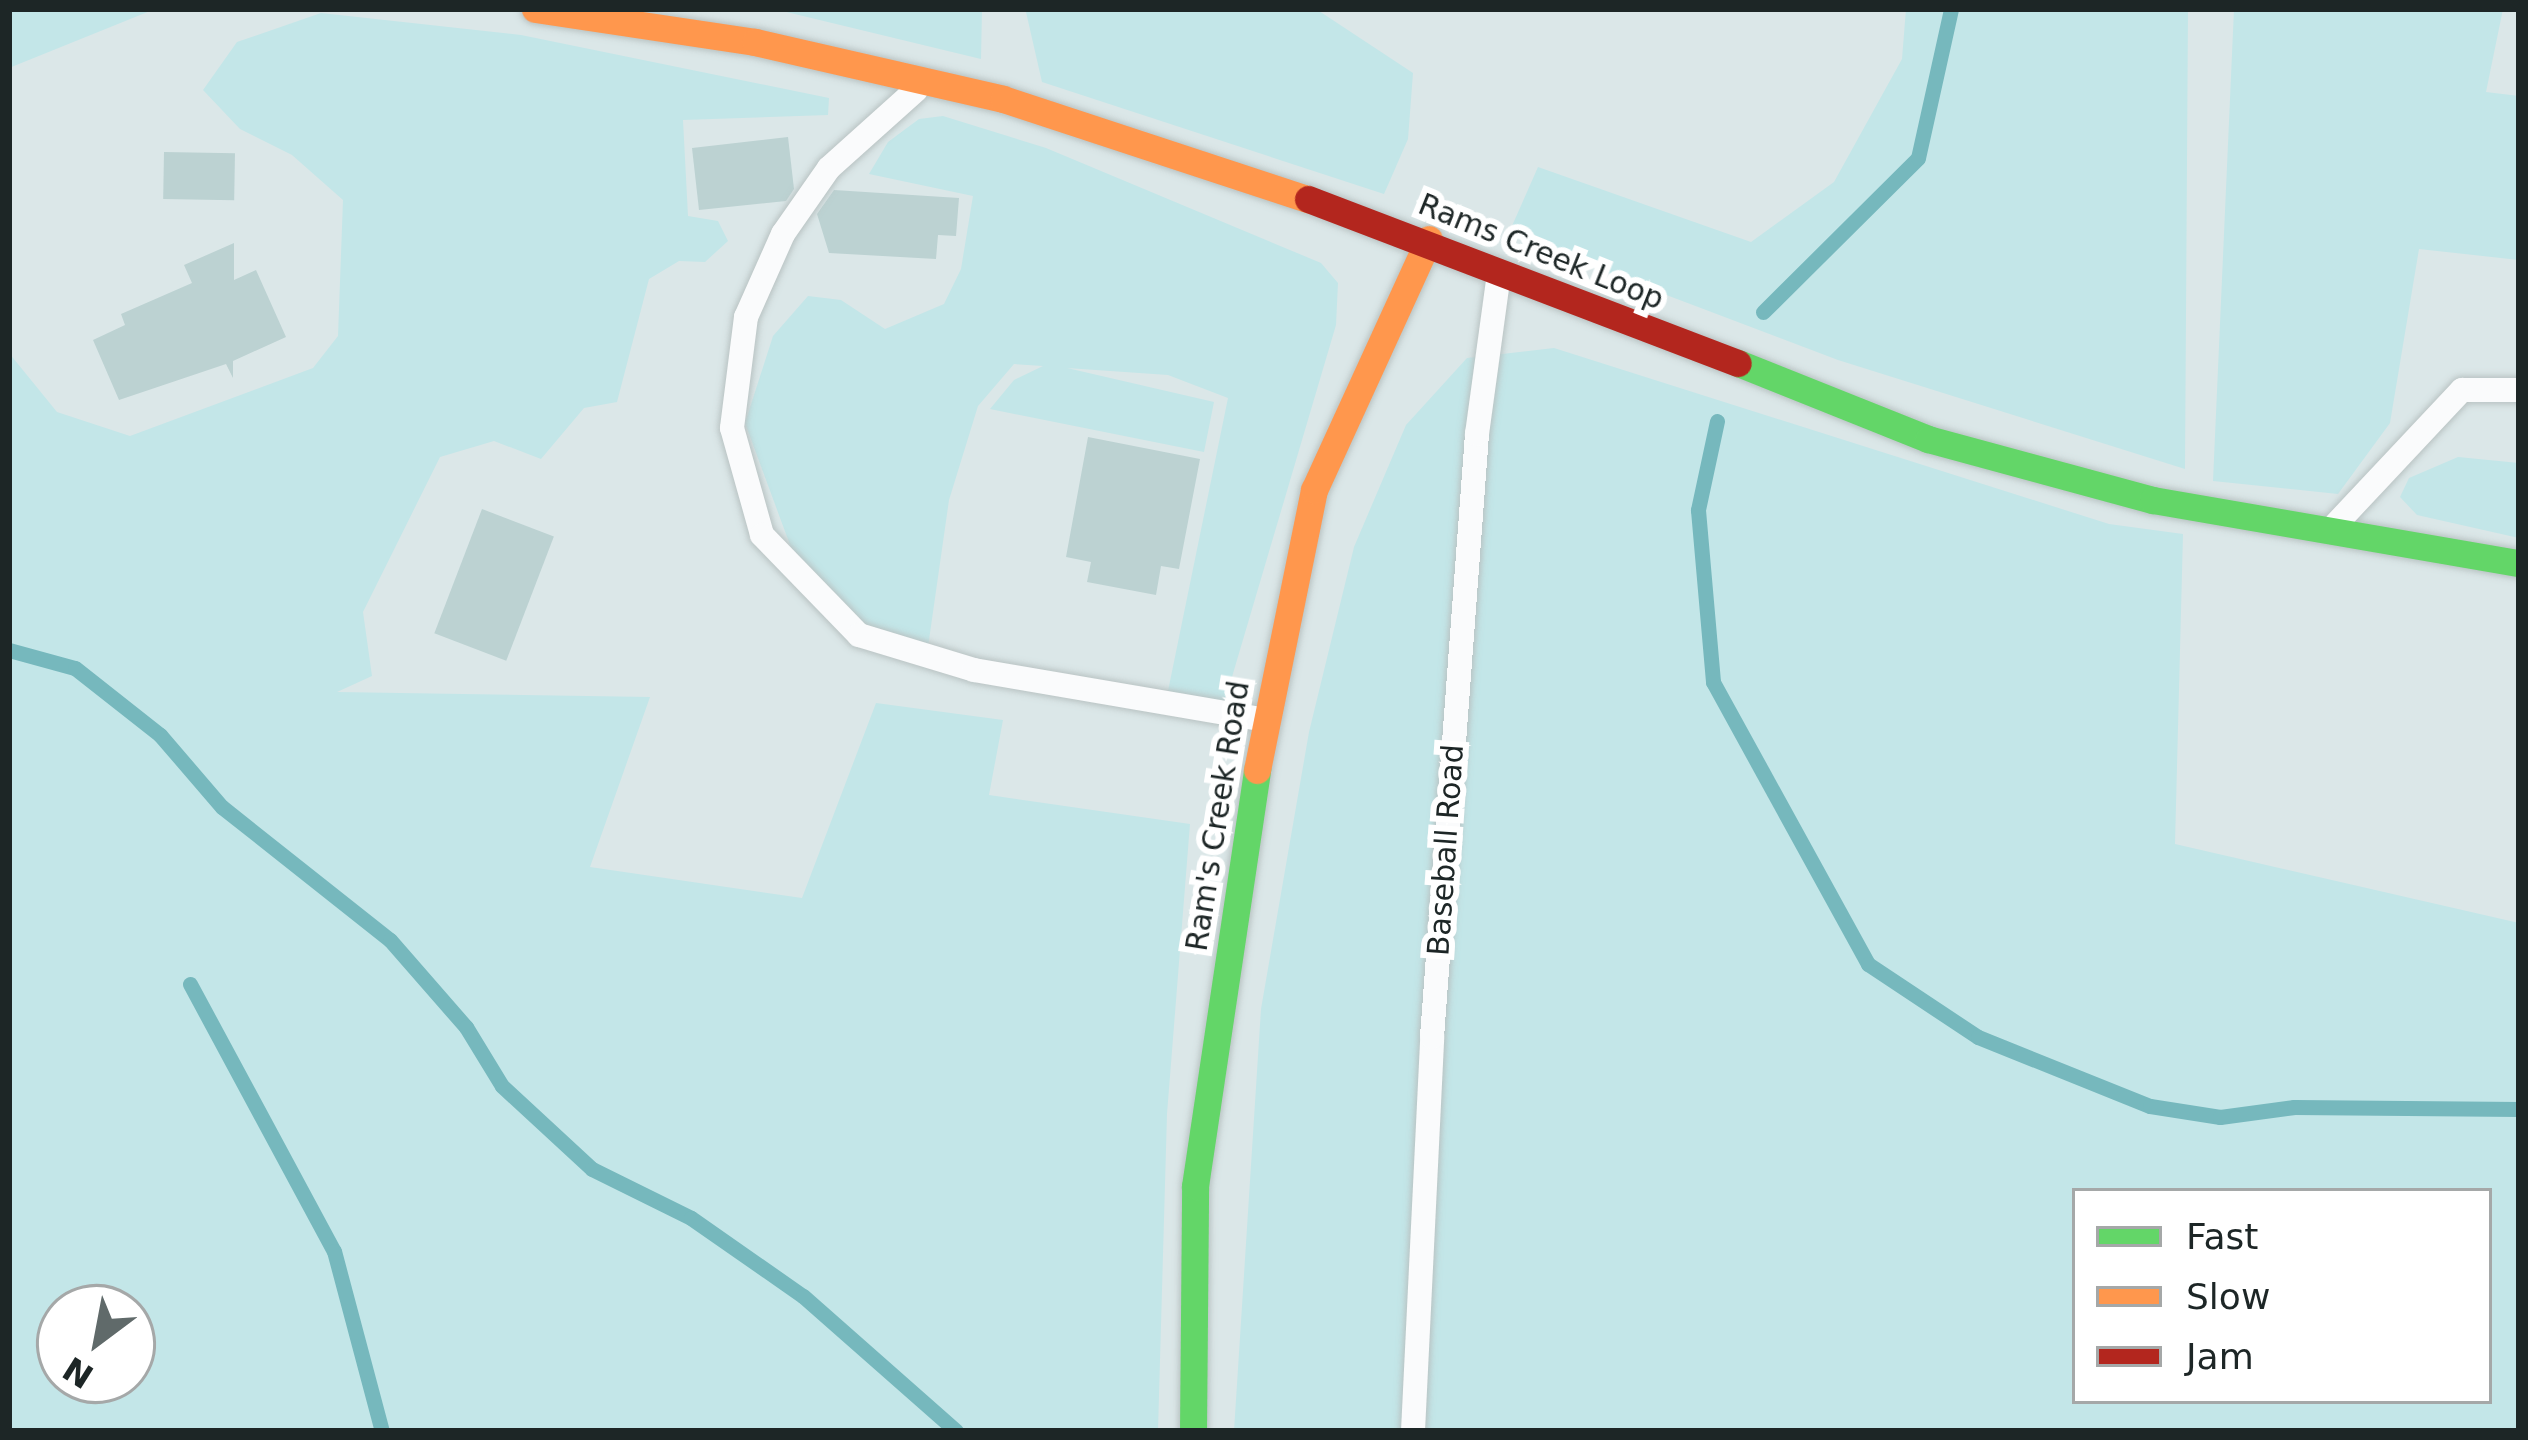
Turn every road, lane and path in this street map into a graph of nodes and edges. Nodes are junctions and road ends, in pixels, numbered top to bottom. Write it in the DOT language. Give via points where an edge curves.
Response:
graph roads {
  1 [pos="535,9"];
  2 [pos="925,83"];
  3 [pos="1429,239"];
  4 [pos="1499,271"];
  5 [pos="2519,390"];
  6 [pos="2325,536"];
  7 [pos="2519,563"];
  8 [pos="1264,720"];
  9 [pos="1193,1431"];
  10 [pos="1413,1431"];
  1 -- 2 [label="street, Rams Creek Loop" via="755,42"];
  2 -- 3 [label="street, Rams Creek Loop" via="1003,99"];
  2 -- 8 [label="lane" via="829,168 758,285 732,428 762,535 860,634 974,670"];
  3 -- 4 [label="street, Rams Creek Loop"];
  3 -- 8 [label="street, Ram's Creek Road" via="1315,490"];
  4 -- 6 [label="street, Rams Creek Loop" via="1928,439"];
  4 -- 10 [label="lane, Baseball Road" via="1477,434 1432,1037"];
  5 -- 6 [label="lane" via="2462,390"];
  6 -- 7 [label="street, Rams Creek Loop"];
  8 -- 9 [label="street, Ram's Creek Road" via="1195,1186"];
}
